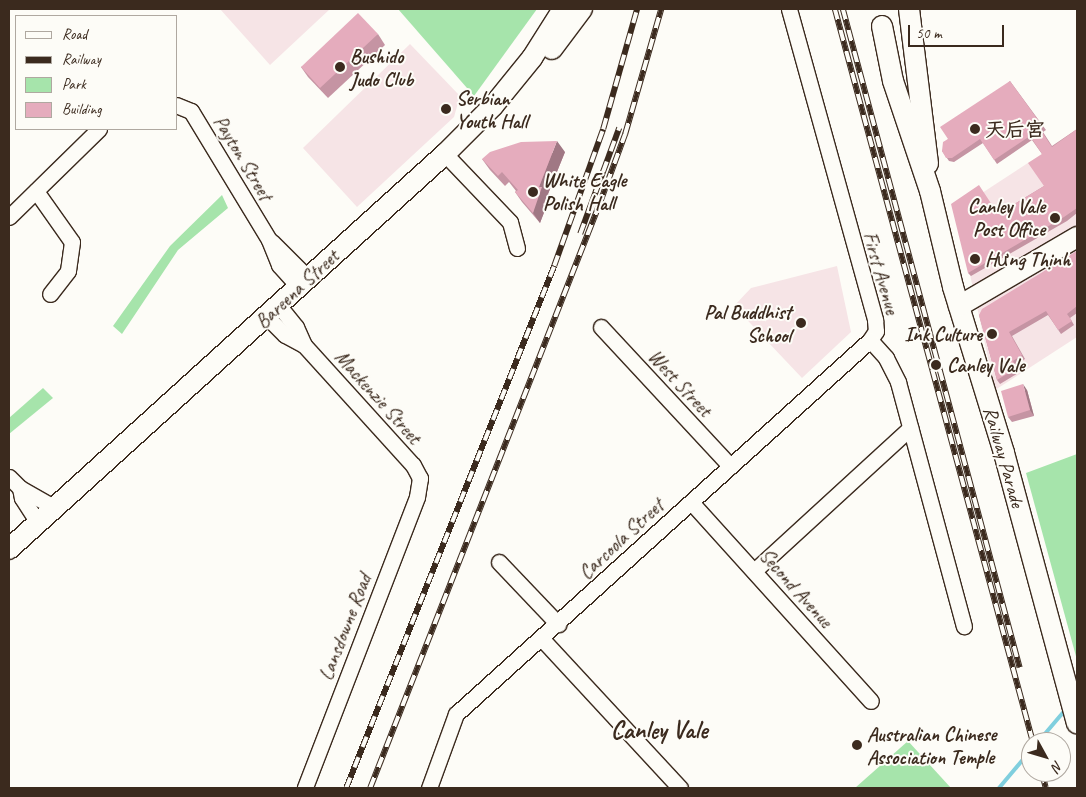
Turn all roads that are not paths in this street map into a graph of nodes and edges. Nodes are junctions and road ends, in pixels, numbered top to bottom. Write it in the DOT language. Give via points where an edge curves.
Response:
graph roads {
  1 [pos="563,9"];
  2 [pos="582,9"];
  3 [pos="789,9"];
  4 [pos="910,13"];
  5 [pos="880,17"];
  6 [pos="907,80"];
  7 [pos="178,105"];
  8 [pos="485,114"];
  9 [pos="926,129"];
  10 [pos="98,130"];
  11 [pos="445,154"];
  12 [pos="927,183"];
  13 [pos="36,191"];
  14 [pos="9,217"];
  15 [pos="1077,237"];
  16 [pos="517,248"];
  17 [pos="303,282"];
  18 [pos="50,294"];
  19 [pos="959,306"];
  20 [pos="273,312"];
  21 [pos="601,327"];
  22 [pos="870,340"];
  23 [pos="910,428"];
  24 [pos="730,466"];
  25 [pos="9,477"];
  26 [pos="420,478"];
  27 [pos="20,488"];
  28 [pos="691,502"];
  29 [pos="55,508"];
  30 [pos="38,523"];
  31 [pos="9,550"];
  32 [pos="499,562"];
  33 [pos="754,571"];
  34 [pos="558,624"];
  35 [pos="964,626"];
  36 [pos="542,639"];
  37 [pos="871,701"];
  38 [pos="1077,723"];
  39 [pos="305,788"];
  40 [pos="429,788"];
  41 [pos="680,788"];
  1 -- 8 [label="main road, Bareena Street" via="532,58"];
  2 -- 8 [label="main road" via="539,65"];
  3 -- 22 [label="street, First Avenue" via="875,320 876,331"];
  4 -- 6 [label="main road"];
  4 -- 9 [label="main road, Railway Parade"];
  5 -- 6 [label="main road"];
  5 -- 12 [label="main road, Railway Parade" via="893,81"];
  6 -- 9 [label="main road"];
  6 -- 12 [label="main road" via="906,105"];
  7 -- 17 [label="street, Payton Street" via="191,111 269,240"];
  8 -- 11 [label="main road, Bareena Street"];
  9 -- 12 [label="main road, Railway Parade"];
  10 -- 13 [label="street"];
  11 -- 16 [label="street" via="510,222"];
  11 -- 17 [label="main road, Bareena Street"];
  12 -- 19 [label="main road, Railway Parade"];
  13 -- 14 [label="street"];
  13 -- 18 [label="street" via="72,242 68,271"];
  15 -- 19 [label="main road"];
  17 -- 20 [label="main road, Bareena Street"];
  19 -- 38 [label="main road, Railway Parade" via="1004,453"];
  20 -- 26 [label="street, Mackenzie Street" via="296,327 304,345 412,465"];
  20 -- 29 [label="main road, Bareena Street"];
  21 -- 24 [label="street, West Street"];
  22 -- 23 [label="street, First Avenue" via="895,374"];
  22 -- 24 [label="street, Carcoola Street"];
  23 -- 33 [label="street"];
  23 -- 35 [label="street, First Avenue"];
  24 -- 28 [label="street, Carcoola Street"];
  25 -- 27 [label="street"];
  26 -- 39 [label="street, Lansdowne Road" via="417,497"];
  27 -- 29 [label="street"];
  27 -- 30 [label="street"];
  28 -- 33 [label="street, Second Avenue"];
  28 -- 34 [label="street, Carcoola Street"];
  29 -- 30 [label="main road, Bareena Street"];
  30 -- 31 [label="main road, Bareena Street"];
  32 -- 34 [label="street"];
  33 -- 37 [label="street, Second Avenue"];
  34 -- 36 [label="street, Carcoola Street"];
  36 -- 40 [label="street, Carcoola Street" via="456,714"];
  36 -- 41 [label="street"];
}
